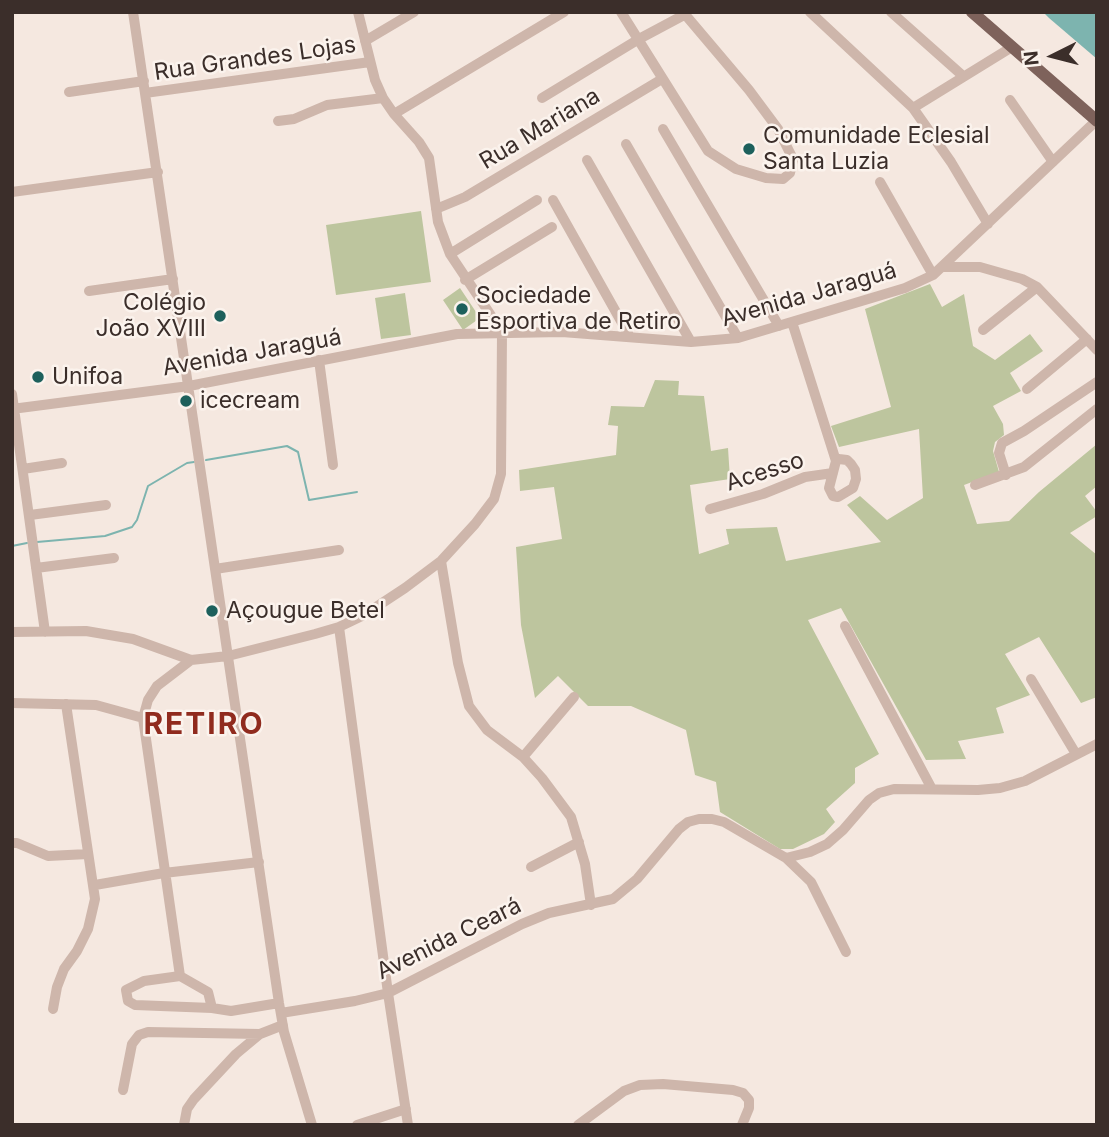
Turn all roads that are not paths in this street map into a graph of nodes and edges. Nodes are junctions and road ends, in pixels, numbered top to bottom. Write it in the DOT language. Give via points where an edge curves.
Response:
graph roads {
  1 [pos="133,12"];
  2 [pos="358,12"];
  3 [pos="414,12"];
  4 [pos="564,12"];
  5 [pos="621,12"];
  6 [pos="891,12"];
  7 [pos="972,12"];
  8 [pos="684,13"];
  9 [pos="813,13"];
  10 [pos="639,39"];
  11 [pos="365,41"];
  12 [pos="1012,47"];
  13 [pos="370,62"];
  14 [pos="963,76"];
  15 [pos="662,79"];
  16 [pos="144,81"];
  17 [pos="69,92"];
  18 [pos="145,93"];
  19 [pos="383,98"];
  20 [pos="542,99"];
  21 [pos="1010,100"];
  22 [pos="914,108"];
  23 [pos="394,114"];
  24 [pos="278,121"];
  25 [pos="1096,121"];
  26 [pos="663,129"];
  27 [pos="626,145"];
  28 [pos="587,160"];
  29 [pos="1053,162"];
  30 [pos="158,172"];
  31 [pos="880,182"];
  32 [pos="12,192"];
  33 [pos="537,200"];
  34 [pos="553,201"];
  35 [pos="436,209"];
  36 [pos="988,224"];
  37 [pos="552,227"];
  38 [pos="450,254"];
  39 [pos="943,267"];
  40 [pos="933,275"];
  41 [pos="173,279"];
  42 [pos="465,281"];
  43 [pos="1037,286"];
  44 [pos="89,291"];
  45 [pos="792,322"];
  46 [pos="779,326"];
  47 [pos="983,330"];
  48 [pos="502,332"];
  49 [pos="630,337"];
  50 [pos="738,338"];
  51 [pos="1087,339"];
  52 [pos="691,342"];
  53 [pos="1097,350"];
  54 [pos="319,360"];
  55 [pos="1097,382"];
  56 [pos="189,386"];
  57 [pos="1027,389"];
  58 [pos="12,394"];
  59 [pos="13,409"];
  60 [pos="1097,409"];
  61 [pos="16,450"];
  62 [pos="836,461"];
  63 [pos="62,463"];
  64 [pos="333,465"];
  65 [pos="23,469"];
  66 [pos="833,473"];
  67 [pos="1006,475"];
  68 [pos="975,485"];
  69 [pos="106,505"];
  70 [pos="710,509"];
  71 [pos="30,515"];
  72 [pos="339,551"];
  73 [pos="114,558"];
  74 [pos="441,561"];
  75 [pos="36,568"];
  76 [pos="215,569"];
  77 [pos="340,626"];
  78 [pos="845,626"];
  79 [pos="12,632"];
  80 [pos="45,632"];
  81 [pos="228,656"];
  82 [pos="191,660"];
  83 [pos="1031,679"];
  84 [pos="574,697"];
  85 [pos="12,703"];
  86 [pos="66,704"];
  87 [pos="143,718"];
  88 [pos="1097,744"];
  89 [pos="1076,754"];
  90 [pos="523,757"];
  91 [pos="932,789"];
  92 [pos="579,842"];
  93 [pos="12,843"];
  94 [pos="88,853"];
  95 [pos="786,858"];
  96 [pos="258,862"];
  97 [pos="531,867"];
  98 [pos="164,873"];
  99 [pos="94,885"];
  100 [pos="591,905"];
  101 [pos="846,952"];
  102 [pos="180,976"];
  103 [pos="388,993"];
  104 [pos="212,1008"];
  105 [pos="280,1008"];
  106 [pos="53,1009"];
  107 [pos="283,1025"];
  108 [pos="260,1034"];
  109 [pos="123,1090"];
  110 [pos="406,1109"];
  111 [pos="184,1125"];
  112 [pos="312,1125"];
  113 [pos="357,1125"];
  114 [pos="408,1125"];
  115 [pos="578,1125"];
  116 [pos="742,1125"];
  1 -- 16 [label="street"];
  2 -- 11 [label="street"];
  3 -- 11 [label="street"];
  4 -- 23 [label="street"];
  5 -- 10 [label="street"];
  6 -- 14 [label="street"];
  7 -- 12 [label="main road"];
  8 -- 10 [label="street"];
  8 -- 15 [label="street" via="778,129 793,159 790,173 775,180 736,169 708,151"];
  9 -- 22 [label="street"];
  10 -- 15 [label="street"];
  10 -- 20 [label="street"];
  11 -- 13 [label="street"];
  12 -- 14 [label="street"];
  12 -- 25 [label="main road"];
  13 -- 18 [label="street, Rua Grandes Lojas"];
  13 -- 19 [label="street"];
  14 -- 22 [label="street"];
  15 -- 35 [label="street, Rua Mariana" via="465,197"];
  16 -- 17 [label="street"];
  16 -- 18 [label="street"];
  18 -- 30 [label="street"];
  19 -- 23 [label="street"];
  19 -- 24 [label="street" via="327,105"];
  21 -- 29 [label="street"];
  22 -- 36 [label="street"];
  23 -- 35 [label="street" via="429,158"];
  25 -- 29 [label="street, Avenida Jaraguá"];
  26 -- 46 [label="street"];
  27 -- 50 [label="street"];
  28 -- 52 [label="street"];
  29 -- 36 [label="street, Avenida Jaraguá"];
  30 -- 32 [label="street"];
  30 -- 41 [label="street"];
  31 -- 40 [label="street"];
  33 -- 38 [label="street"];
  34 -- 49 [label="street"];
  35 -- 38 [label="street"];
  36 -- 39 [label="street, Avenida Jaraguá"];
  37 -- 42 [label="street"];
  38 -- 42 [label="street"];
  39 -- 40 [label="street, Avenida Jaraguá"];
  39 -- 43 [label="street" via="980,267"];
  40 -- 45 [label="street, Avenida Jaraguá"];
  41 -- 44 [label="street"];
  41 -- 56 [label="street"];
  42 -- 48 [label="street"];
  43 -- 47 [label="street"];
  43 -- 51 [label="street"];
  45 -- 46 [label="street, Avenida Jaraguá"];
  45 -- 62 [label="street"];
  46 -- 50 [label="street, Avenida Jaraguá"];
  48 -- 49 [label="street, Avenida Jaraguá"];
  48 -- 54 [label="street, Avenida Jaraguá" via="457,334"];
  48 -- 74 [label="street" via="498,489 488,509"];
  49 -- 52 [label="street, Avenida Jaraguá"];
  50 -- 52 [label="street, Avenida Jaraguá"];
  51 -- 53 [label="street"];
  51 -- 57 [label="street"];
  54 -- 56 [label="street, Avenida Jaraguá"];
  54 -- 64 [label="street"];
  55 -- 67 [label="street" via="1002,443 999,453"];
  56 -- 59 [label="street, Avenida Jaraguá"];
  56 -- 76 [label="street"];
  58 -- 59 [label="street"];
  59 -- 61 [label="street"];
  60 -- 67 [label="street" via="1037,458"];
  61 -- 65 [label="street"];
  62 -- 66 [label="street"];
  62 -- 66 [label="street" via="842,458 851,464 856,479 843,496 833,496 829,488"];
  63 -- 65 [label="street"];
  65 -- 71 [label="street"];
  66 -- 70 [label="street, Acesso" via="805,477"];
  67 -- 68 [label="street"];
  69 -- 71 [label="street"];
  71 -- 75 [label="street"];
  72 -- 76 [label="street"];
  73 -- 75 [label="street"];
  74 -- 77 [label="street" via="405,589"];
  74 -- 90 [label="street" via="469,706 487,730"];
  75 -- 80 [label="street"];
  76 -- 81 [label="street"];
  77 -- 81 [label="street"];
  77 -- 103 [label="street"];
  78 -- 91 [label="street"];
  79 -- 80 [label="street"];
  80 -- 82 [label="street" via="86,631 133,639"];
  81 -- 82 [label="street"];
  81 -- 96 [label="street"];
  82 -- 87 [label="street" via="158,686"];
  83 -- 89 [label="street"];
  84 -- 90 [label="street"];
  85 -- 86 [label="street"];
  86 -- 87 [label="street" via="96,705"];
  86 -- 94 [label="street"];
  87 -- 98 [label="street"];
  88 -- 89 [label="street"];
  89 -- 91 [label="street" via="1025,781 1000,788"];
  90 -- 92 [label="street" via="561,803"];
  91 -- 95 [label="street" via="879,793 827,844"];
  92 -- 97 [label="street"];
  92 -- 100 [label="street"];
  93 -- 94 [label="street" via="48,856"];
  94 -- 99 [label="street"];
  95 -- 100 [label="street, Avenida Ceará" via="724,822 699,819 679,829 625,890"];
  95 -- 101 [label="street, Avenida Ceará" via="811,883"];
  96 -- 98 [label="street"];
  96 -- 105 [label="street"];
  98 -- 99 [label="street"];
  98 -- 102 [label="street"];
  99 -- 106 [label="street" via="89,929 64,969"];
  100 -- 103 [label="street, Avenida Ceará" via="522,924"];
  102 -- 104 [label="street" via="208,992"];
  102 -- 104 [label="street, Avenida Ceará" via="144,981 126,990 125,996 135,1005"];
  103 -- 105 [label="street, Avenida Ceará"];
  103 -- 110 [label="street"];
  104 -- 105 [label="street, Avenida Ceará"];
  105 -- 107 [label="street"];
  107 -- 108 [label="street"];
  107 -- 112 [label="street"];
  108 -- 109 [label="street" via="139,1035 132,1044"];
  108 -- 111 [label="street" via="194,1099"];
  110 -- 113 [label="street"];
  110 -- 114 [label="street"];
  115 -- 116 [label="street" via="640,1084 743,1093 749,1108"];
}
